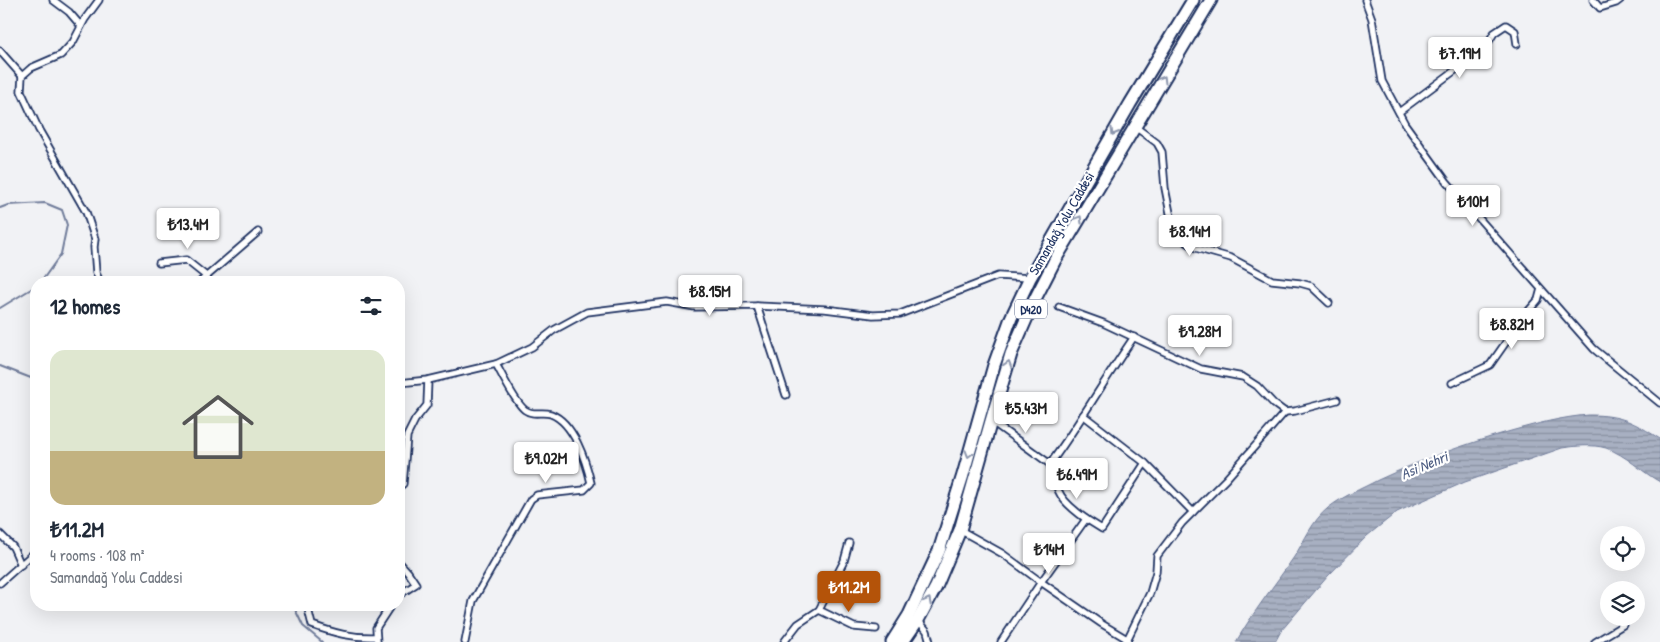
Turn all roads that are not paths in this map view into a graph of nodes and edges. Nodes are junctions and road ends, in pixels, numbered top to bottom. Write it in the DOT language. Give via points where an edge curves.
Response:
graph roads {
  1 [pos="53,0"];
  2 [pos="99,0"];
  3 [pos="1193,0"];
  4 [pos="1211,0"];
  5 [pos="1365,0"];
  6 [pos="1593,0"];
  7 [pos="1620,0"];
  8 [pos="81,26"];
  9 [pos="1517,44"];
  10 [pos="0,51"];
  11 [pos="22,76"];
  12 [pos="1399,112"];
  13 [pos="1134,126"];
  14 [pos="258,232"];
  15 [pos="159,263"];
  16 [pos="97,276"];
  17 [pos="206,276"];
  18 [pos="1030,278"];
  19 [pos="1541,289"];
  20 [pos="1329,303"];
  21 [pos="757,306"];
  22 [pos="1060,307"];
  23 [pos="1134,337"];
  24 [pos="496,364"];
  25 [pos="428,380"];
  26 [pos="405,382"];
  27 [pos="1452,383"];
  28 [pos="786,395"];
  29 [pos="1336,400"];
  30 [pos="1660,403"];
  31 [pos="1285,412"];
  32 [pos="1083,415"];
  33 [pos="990,421"];
  34 [pos="405,460"];
  35 [pos="1145,463"];
  36 [pos="1050,464"];
  37 [pos="1193,512"];
  38 [pos="1086,520"];
  39 [pos="960,530"];
  40 [pos="0,534"];
  41 [pos="849,542"];
  42 [pos="30,557"];
  43 [pos="21,565"];
  44 [pos="405,569"];
  45 [pos="1041,582"];
  46 [pos="0,583"];
  47 [pos="405,591"];
  48 [pos="819,610"];
  49 [pos="308,611"];
  50 [pos="387,611"];
  51 [pos="914,618"];
  52 [pos="1621,626"];
  53 [pos="876,629"];
  54 [pos="377,640"];
  55 [pos="1126,640"];
  56 [pos="465,642"];
  57 [pos="784,642"];
  58 [pos="892,642"];
  59 [pos="903,642"];
  60 [pos="930,642"];
  61 [pos="1001,642"];
  62 [pos="1595,642"];
  1 -- 8 [label="street"];
  2 -- 8 [label="street"];
  3 -- 18 [label="highway, Samandağ Yolu Caddesi / D420, one-way"];
  13 -- 4 [label="highway, Samandağ Yolu Caddesi / D420, one-way"];
  5 -- 12 [label="street" via="1372,19 1382,81"];
  6 -- 7 [label="street" via="1600,8"];
  8 -- 11 [label="street" via="61,55 31,68"];
  9 -- 12 [label="street" via="1515,31 1506,25 1494,33 1485,48"];
  10 -- 11 [label="street"];
  11 -- 16 [label="street" via="21,91 39,130 86,212 95,238"];
  12 -- 19 [label="street" via="1447,182"];
  13 -- 20 [label="street" via="1157,143 1162,152 1170,213 1185,240 1196,248 1231,258 1272,280 1311,286"];
  33 -- 13 [label="highway, Samandağ Yolu Caddesi / D420, one-way" via="1011,354 1035,298"];
  14 -- 17 [label="street"];
  15 -- 17 [label="street" via="186,260"];
  18 -- 21 [label="street" via="998,276 900,314 873,315"];
  18 -- 51 [label="highway, Samandağ Yolu Caddesi / D420, one-way" via="994,365 964,475"];
  19 -- 27 [label="street" via="1538,300 1490,364"];
  19 -- 30 [label="street" via="1594,349"];
  21 -- 24 [label="street" via="695,307 667,302 587,312 554,330 532,347"];
  21 -- 28 [label="street"];
  22 -- 23 [label="street"];
  23 -- 31 [label="street" via="1201,369 1243,377"];
  23 -- 32 [label="street"];
  24 -- 25 [label="street"];
  24 -- 56 [label="street" via="523,409 531,414 555,416 572,431 591,483 584,490 537,495 531,499 472,601"];
  25 -- 26 [label="street"];
  25 -- 34 [label="street" via="427,405 407,436"];
  29 -- 31 [label="street"];
  31 -- 37 [label="street" via="1226,480"];
  32 -- 35 [label="street"];
  32 -- 36 [label="street"];
  33 -- 36 [label="street"];
  33 -- 39 [label="highway, Samandağ Yolu Caddesi / D420"];
  35 -- 37 [label="street"];
  35 -- 38 [label="street" via="1102,529"];
  36 -- 38 [label="street" via="1060,494 1069,507"];
  37 -- 55 [label="street" via="1156,556 1156,572 1150,593"];
  38 -- 45 [label="street"];
  39 -- 45 [label="street" via="1003,554"];
  51 -- 39 [label="highway, Samandağ Yolu Caddesi / D420, one-way" via="936,587"];
  40 -- 43 [label="street" via="13,547"];
  41 -- 48 [label="street" via="844,561"];
  42 -- 43 [label="street"];
  43 -- 46 [label="street"];
  44 -- 47 [label="street" via="416,584"];
  45 -- 55 [label="street"];
  45 -- 61 [label="street"];
  48 -- 53 [label="street" via="854,627"];
  48 -- 57 [label="street" via="798,624"];
  49 -- 54 [label="street" via="312,625 333,633"];
  50 -- 54 [label="street" via="376,628"];
  51 -- 58 [label="highway, Samandağ Yolu Caddesi / D420"];
  51 -- 59 [label="highway, Samandağ Yolu Caddesi / D420"];
  51 -- 60 [label="street" via="927,631"];
  52 -- 62 [label="street"];
}
